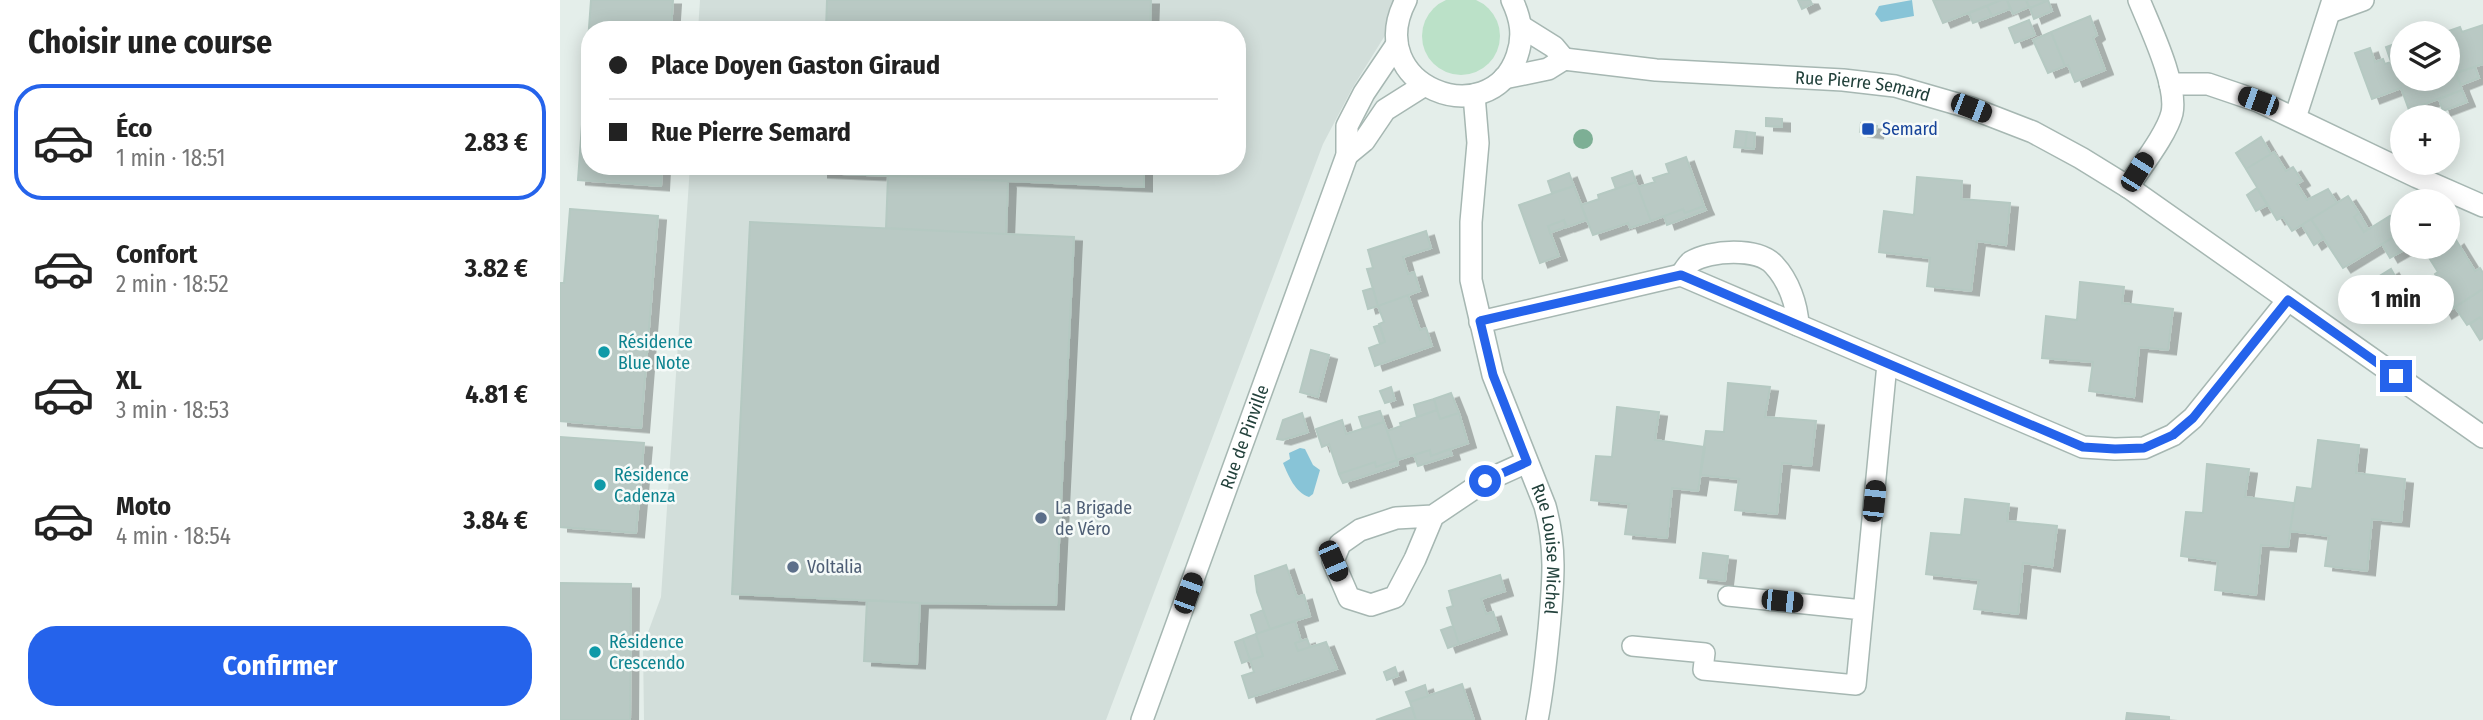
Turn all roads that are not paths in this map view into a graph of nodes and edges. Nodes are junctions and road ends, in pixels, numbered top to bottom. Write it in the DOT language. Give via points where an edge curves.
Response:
graph roads {
  1 [pos="1511,0"];
  2 [pos="2138,0"];
  3 [pos="2363,0"];
  4 [pos="1402,2"];
  5 [pos="2331,6"];
  6 [pos="1522,27"];
  7 [pos="1397,44"];
  8 [pos="1564,59"];
  9 [pos="1504,78"];
  10 [pos="2170,84"];
  11 [pos="1423,86"];
  12 [pos="1474,95"];
  13 [pos="2295,118"];
  14 [pos="1347,156"];
  15 [pos="2128,187"];
  16 [pos="2483,206"];
  17 [pos="1681,275"];
  18 [pos="2288,300"];
  19 [pos="1480,321"];
  20 [pos="1798,325"];
  21 [pos="1887,364"];
  22 [pos="2483,437"];
  23 [pos="1527,462"];
  24 [pos="1433,516"];
  25 [pos="1728,596"];
  26 [pos="1863,610"];
  27 [pos="1632,646"];
  28 [pos="1142,720"];
  29 [pos="1537,720"];
  1 -- 6 [label="street"];
  2 -- 10 [label="street"];
  3 -- 5 [label="street"];
  4 -- 7 [label="street"];
  5 -- 13 [label="street"];
  6 -- 8 [label="street"];
  6 -- 9 [label="street" via="1515,63"];
  7 -- 11 [label="street" via="1401,60"];
  7 -- 14 [label="street, Rue de Pinville" via="1347,126"];
  8 -- 9 [label="street, Rue Pierre Semard" via="1548,69"];
  8 -- 15 [label="street, Rue Pierre Semard" via="1895,86 2033,132"];
  9 -- 12 [label="street"];
  10 -- 13 [label="street" via="2208,84"];
  10 -- 15 [label="street" via="2171,115"];
  11 -- 12 [label="street" via="1452,96"];
  11 -- 14 [label="street, Rue de Pinville" via="1385,110 1364,141"];
  12 -- 19 [label="street, Rue Louise Michel" via="1478,143 1471,279"];
  13 -- 16 [label="street"];
  14 -- 28 [label="street, Rue de Pinville"];
  15 -- 18 [label="street, Rue Pierre Semard"];
  17 -- 19 [label="street"];
  17 -- 20 [label="street"];
  17 -- 20 [label="street" via="1690,263 1714,253 1749,253 1773,263 1791,292"];
  18 -- 21 [label="street" via="2193,418 2173,435 2144,448 2083,447"];
  18 -- 22 [label="street, Rue Pierre Semard"];
  19 -- 23 [label="street, Rue Louise Michel" via="1493,375"];
  20 -- 21 [label="street"];
  21 -- 26 [label="lane"];
  23 -- 24 [label="street" via="1485,481"];
  23 -- 29 [label="street, Rue Louise Michel" via="1551,528 1555,570"];
  24 -- 24 [label="street" via="1395,597 1371,605 1349,598 1333,561 1340,544 1360,530 1396,518"];
  25 -- 26 [label="lane"];
  26 -- 27 [label="lane" via="1856,685 1703,670 1705,653"];
}
